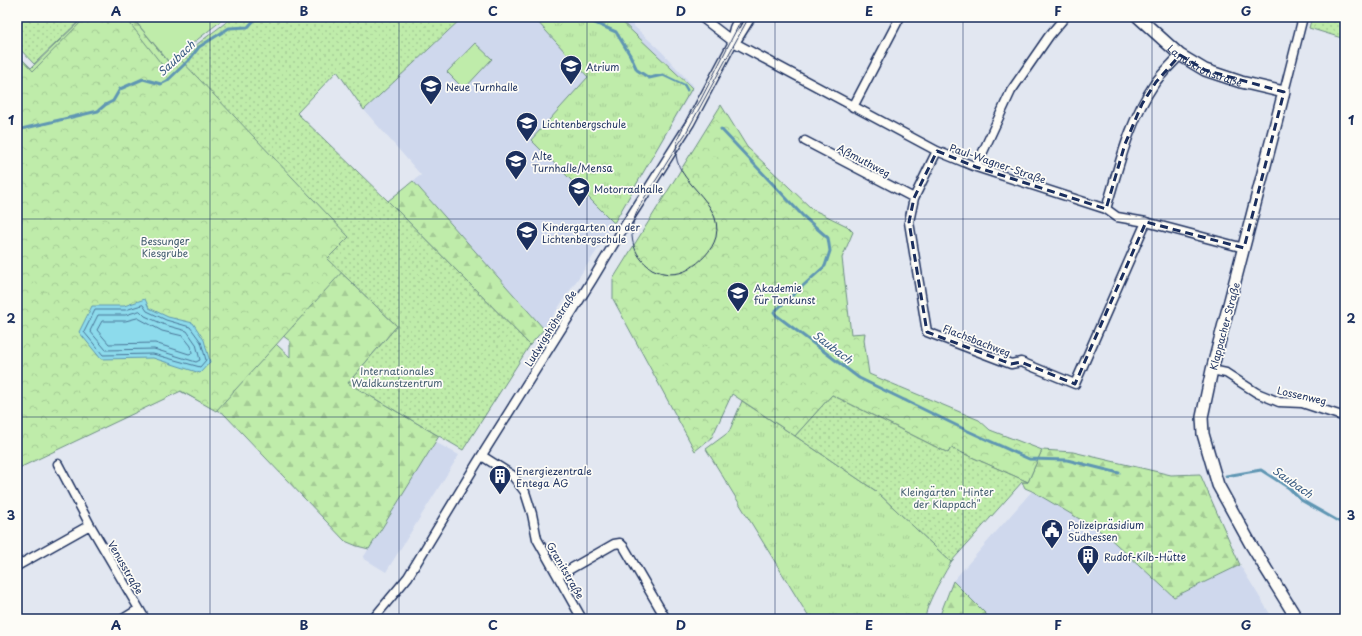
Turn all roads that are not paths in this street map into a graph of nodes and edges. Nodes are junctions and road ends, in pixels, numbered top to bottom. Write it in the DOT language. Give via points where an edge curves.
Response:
graph roads {
  1 [pos="701,17"];
  2 [pos="739,17"];
  3 [pos="751,17"];
  4 [pos="900,17"];
  5 [pos="1065,17"];
  6 [pos="1138,17"];
  7 [pos="1303,17"];
  8 [pos="733,42"];
  9 [pos="1180,55"];
  10 [pos="1284,92"];
  11 [pos="853,107"];
  12 [pos="804,141"];
  13 [pos="938,151"];
  14 [pos="976,167"];
  15 [pos="914,198"];
  16 [pos="1106,210"];
  17 [pos="1146,222"];
  18 [pos="1244,248"];
  19 [pos="1212,370"];
  20 [pos="1345,417"];
  21 [pos="482,456"];
  22 [pos="58,464"];
  23 [pos="90,525"];
  24 [pos="17,566"];
  25 [pos="558,576"];
  26 [pos="139,609"];
  27 [pos="123,619"];
  28 [pos="145,619"];
  29 [pos="374,619"];
  30 [pos="582,619"];
  31 [pos="666,619"];
  32 [pos="1297,619"];
  1 -- 8 [label="street, Paul-Wagner-Straße"];
  2 -- 8 [label="street, Ludwigshöhstraße" via="734,28"];
  3 -- 8 [label="street, Ludwigshöhstraße"];
  4 -- 11 [label="street"];
  5 -- 14 [label="street" via="1048,36 1011,91"];
  6 -- 9 [label="main road, Landskronstraße"];
  7 -- 10 [label="street, Klappacher Straße"];
  8 -- 11 [label="street, Paul-Wagner-Straße"];
  8 -- 21 [label="street, Ludwigshöhstraße" via="690,123"];
  9 -- 10 [label="main road, Landskronstraße" via="1205,70"];
  9 -- 16 [label="street" via="1156,82 1142,104 1125,144"];
  10 -- 18 [label="main road, Klappacher Straße"];
  11 -- 13 [label="street, Paul-Wagner-Straße"];
  12 -- 15 [label="street, Aßmuthweg"];
  13 -- 14 [label="street, Paul-Wagner-Straße"];
  13 -- 15 [label="street, Flachsbachweg"];
  14 -- 16 [label="street, Paul-Wagner-Straße"];
  15 -- 17 [label="street, Flachsbachweg" via="909,222 926,332 1011,364 1021,362 1075,384"];
  16 -- 17 [label="street, Paul-Wagner-Straße" via="1117,217"];
  17 -- 18 [label="street, Paul-Wagner-Straße"];
  18 -- 19 [label="main road, Klappacher Straße"];
  19 -- 20 [label="street, Lossenweg" via="1226,373 1257,393 1279,402 1302,403"];
  19 -- 32 [label="main road, Klappacher Straße" via="1202,417 1203,434 1218,485"];
  21 -- 25 [label="street, Granitstraße" via="512,476 526,492 537,539"];
  21 -- 29 [label="street, Ludwigshöhstraße" via="408,577"];
  22 -- 23 [label="street, Venusstraße"];
  23 -- 24 [label="street"];
  23 -- 26 [label="street, Venusstraße"];
  25 -- 30 [label="street, Granitstraße"];
  25 -- 31 [label="street" via="620,543"];
  26 -- 27 [label="street"];
  26 -- 28 [label="street, Venusstraße"];
}
